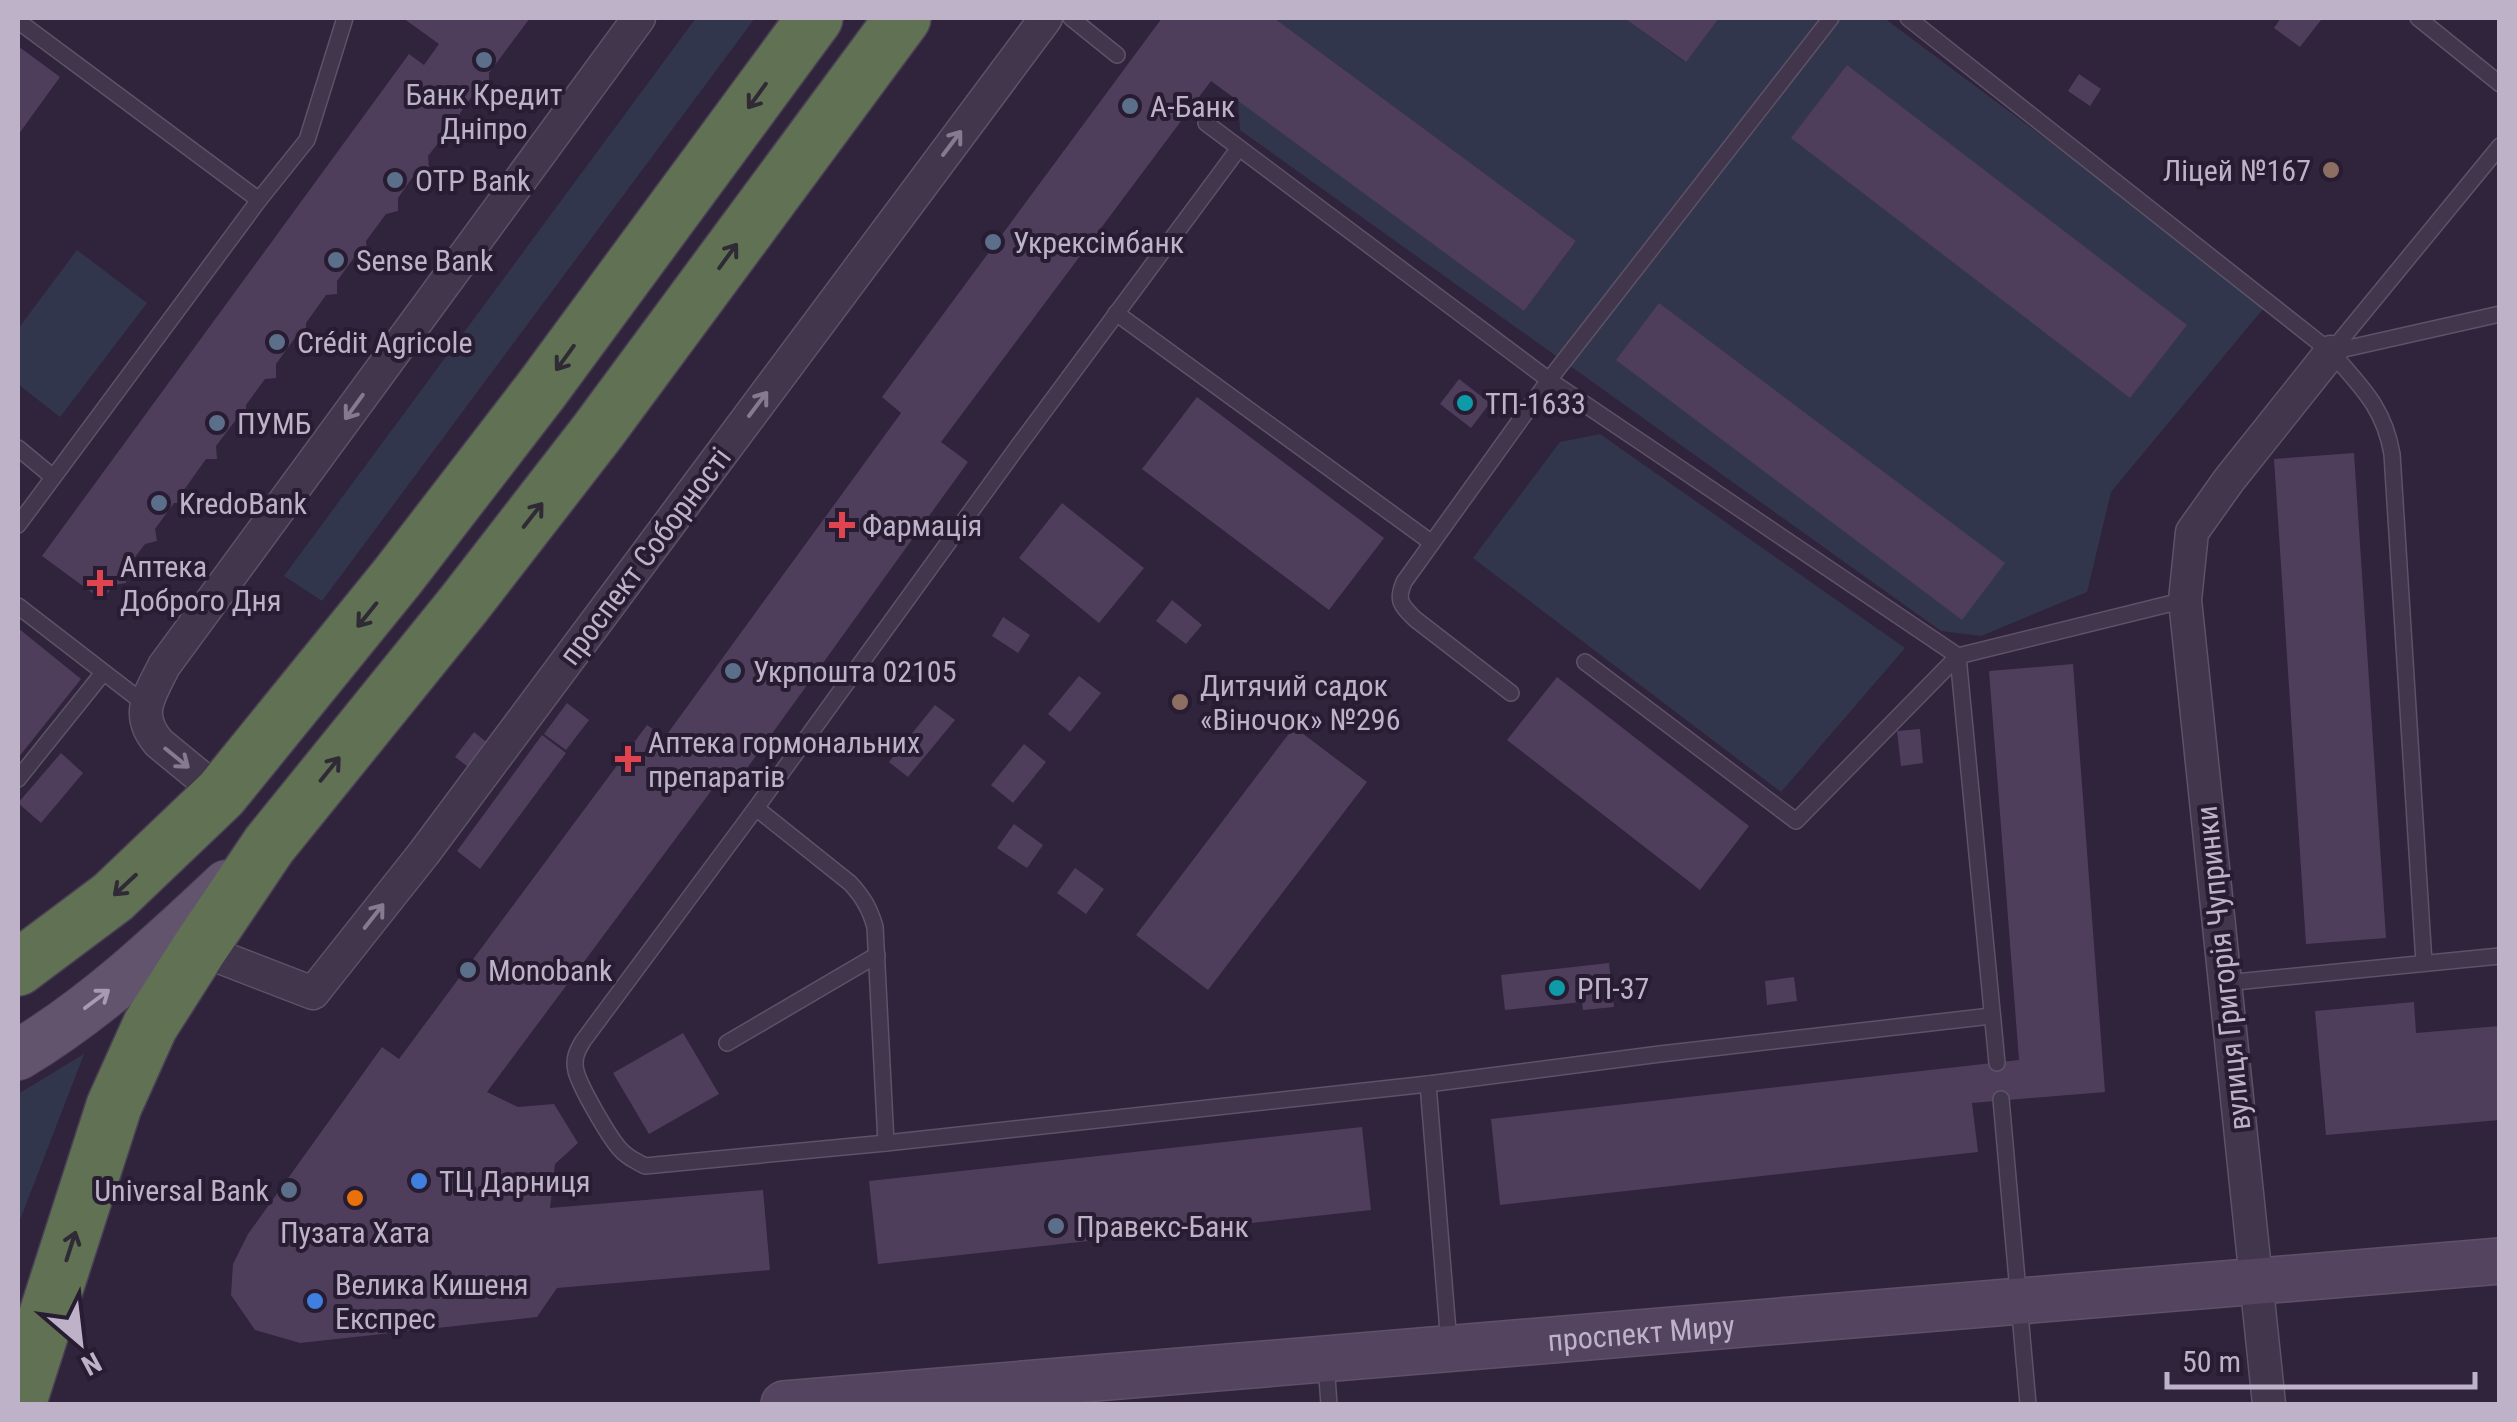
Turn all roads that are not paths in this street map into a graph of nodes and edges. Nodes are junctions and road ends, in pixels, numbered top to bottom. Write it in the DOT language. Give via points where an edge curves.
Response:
graph roads {
  1 [pos="345,18"];
  2 [pos="640,18"];
  3 [pos="815,18"];
  4 [pos="904,18"];
  5 [pos="1046,18"];
  6 [pos="1071,18"];
  7 [pos="1831,18"];
  8 [pos="1908,18"];
  9 [pos="2418,18"];
  10 [pos="18,21"];
  11 [pos="1117,54"];
  12 [pos="2500,84"];
  13 [pos="1206,124"];
  14 [pos="2500,146"];
  15 [pos="1239,148"];
  16 [pos="259,200"];
  17 [pos="1116,313"];
  18 [pos="2500,314"];
  19 [pos="2330,352"];
  20 [pos="1550,380"];
  21 [pos="18,448"];
  22 [pos="54,477"];
  23 [pos="18,525"];
  24 [pos="1432,543"];
  25 [pos="2185,600"];
  26 [pos="18,606"];
  27 [pos="1958,656"];
  28 [pos="1584,662"];
  29 [pos="103,674"];
  30 [pos="1512,693"];
  31 [pos="146,704"];
  32 [pos="18,779"];
  33 [pos="222,794"];
  34 [pos="756,808"];
  35 [pos="269,845"];
  36 [pos="199,949"];
  37 [pos="877,955"];
  38 [pos="2500,956"];
  39 [pos="2424,963"];
  40 [pos="18,968"];
  41 [pos="2225,982"];
  42 [pos="1991,1016"];
  43 [pos="728,1043"];
  44 [pos="18,1054"];
  45 [pos="1997,1063"];
  46 [pos="1428,1084"];
  47 [pos="2001,1099"];
  48 [pos="886,1143"];
  49 [pos="2500,1261"];
  50 [pos="2256,1283"];
  51 [pos="2018,1302"];
  52 [pos="1450,1350"];
  53 [pos="1326,1359"];
  54 [pos="18,1404"];
  55 [pos="784,1404"];
  56 [pos="1328,1404"];
  57 [pos="2028,1404"];
  58 [pos="2268,1404"];
  1 -- 16 [label="lane" via="307,140"];
  2 -- 31 [label="street, one-way" via="164,666"];
  3 -- 33 [label="highway, one-way" via="542,389"];
  35 -- 4 [label="highway, one-way" via="598,431"];
  36 -- 5 [label="street, проспект Соборності, one-way" via="314,993"];
  6 -- 11 [label="lane"];
  7 -- 20 [label="lane"];
  8 -- 19 [label="lane"];
  9 -- 12 [label="lane"];
  10 -- 16 [label="lane"];
  13 -- 15 [label="lane"];
  14 -- 19 [label="lane"];
  15 -- 17 [label="lane"];
  15 -- 20 [label="lane"];
  16 -- 22 [label="lane"];
  17 -- 24 [label="lane"];
  17 -- 34 [label="lane"];
  18 -- 19 [label="lane"];
  19 -- 25 [label="street, вулиця Григорія Чупринки" via="2192,532"];
  19 -- 39 [label="lane" via="2379,410 2390,444"];
  20 -- 24 [label="lane"];
  20 -- 27 [label="lane"];
  21 -- 22 [label="lane"];
  22 -- 23 [label="lane"];
  24 -- 30 [label="lane" via="1404,582 1402,607"];
  25 -- 27 [label="lane"];
  25 -- 41 [label="street, вулиця Григорія Чупринки"];
  26 -- 29 [label="lane"];
  27 -- 28 [label="lane" via="1796,821"];
  27 -- 42 [label="lane"];
  29 -- 31 [label="lane"];
  29 -- 32 [label="lane"];
  31 -- 33 [label="street, one-way" via="151,734"];
  33 -- 40 [label="highway, one-way" via="113,897"];
  34 -- 37 [label="lane" via="863,897"];
  34 -- 48 [label="lane" via="583,1041 576,1055 582,1086 618,1148 645,1166"];
  35 -- 36 [label="highway"];
  44 -- 35 [label="main road, one-way" via="139,968"];
  54 -- 36 [label="highway, one-way" via="114,1106 150,1026"];
  37 -- 43 [label="lane"];
  37 -- 48 [label="lane"];
  38 -- 39 [label="lane"];
  39 -- 41 [label="lane"];
  41 -- 50 [label="street, вулиця Григорія Чупринки"];
  42 -- 45 [label="lane"];
  42 -- 46 [label="lane"];
  46 -- 48 [label="lane"];
  46 -- 52 [label="lane"];
  47 -- 51 [label="lane"];
  49 -- 50 [label="main road, проспект Миру"];
  50 -- 51 [label="main road, проспект Миру"];
  50 -- 58 [label="street, вулиця Григорія Чупринки"];
  51 -- 52 [label="main road, проспект Миру"];
  51 -- 57 [label="lane"];
  52 -- 53 [label="main road, проспект Миру"];
  53 -- 55 [label="main road, проспект Миру" via="1036,1389"];
  53 -- 56 [label="lane"];
}
